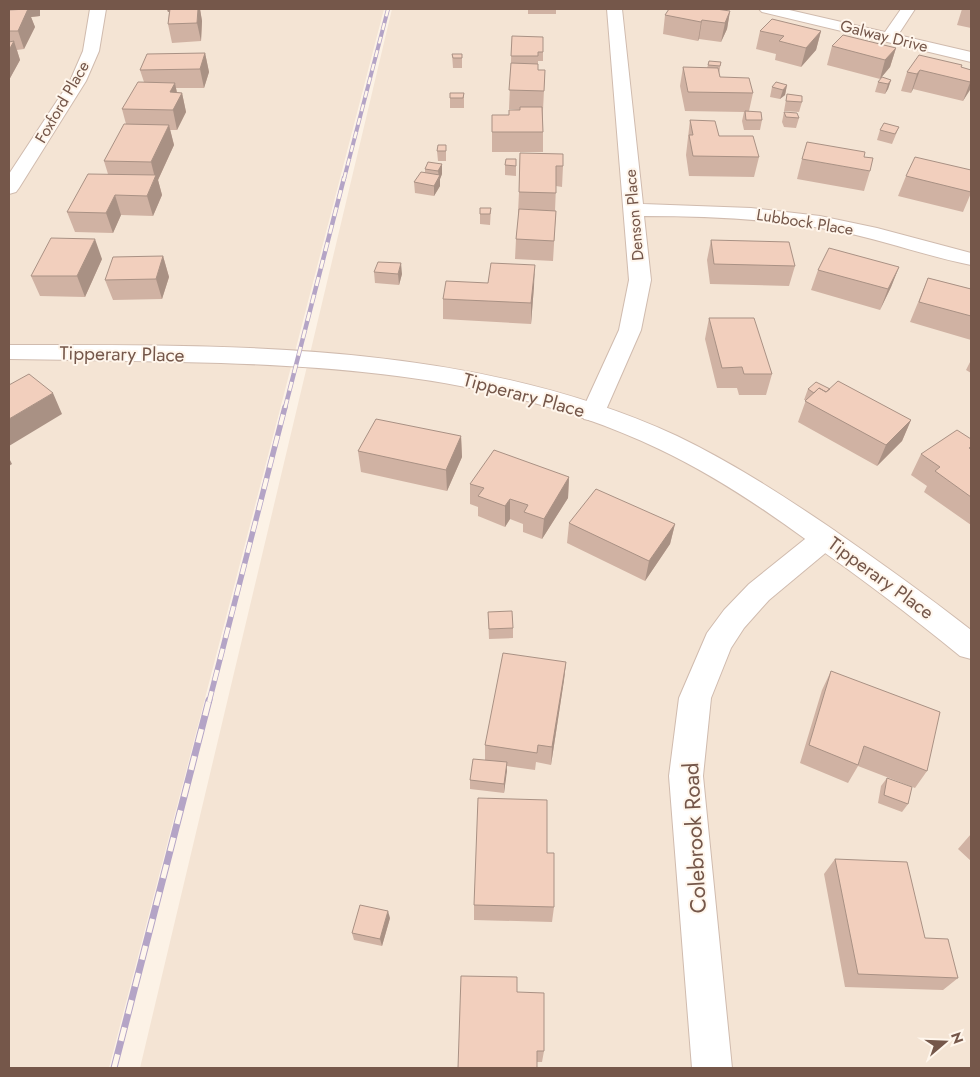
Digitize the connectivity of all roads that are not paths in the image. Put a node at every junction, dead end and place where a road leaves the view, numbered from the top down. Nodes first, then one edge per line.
1 (98, 9) edge
2 (614, 9) edge
3 (767, 9) edge
4 (908, 9) edge
5 (888, 37) junction
6 (971, 57) edge
7 (9, 188) edge
8 (634, 210) junction
9 (971, 259) edge
10 (9, 352) edge
11 (594, 413) junction
12 (825, 538) junction
13 (971, 646) edge
14 (712, 1068) edge

1 - 7 street, Foxford Place
2 - 8 street, Denson Place
3 - 5 street, Galway Drive
4 - 5 street
5 - 6 street, Galway Drive
8 - 9 street, Lubbock Place
8 - 11 street, Denson Place
10 - 11 street, Tipperary Place
11 - 12 street, Tipperary Place
12 - 13 street, Tipperary Place
12 - 14 street, Colebrook Road

